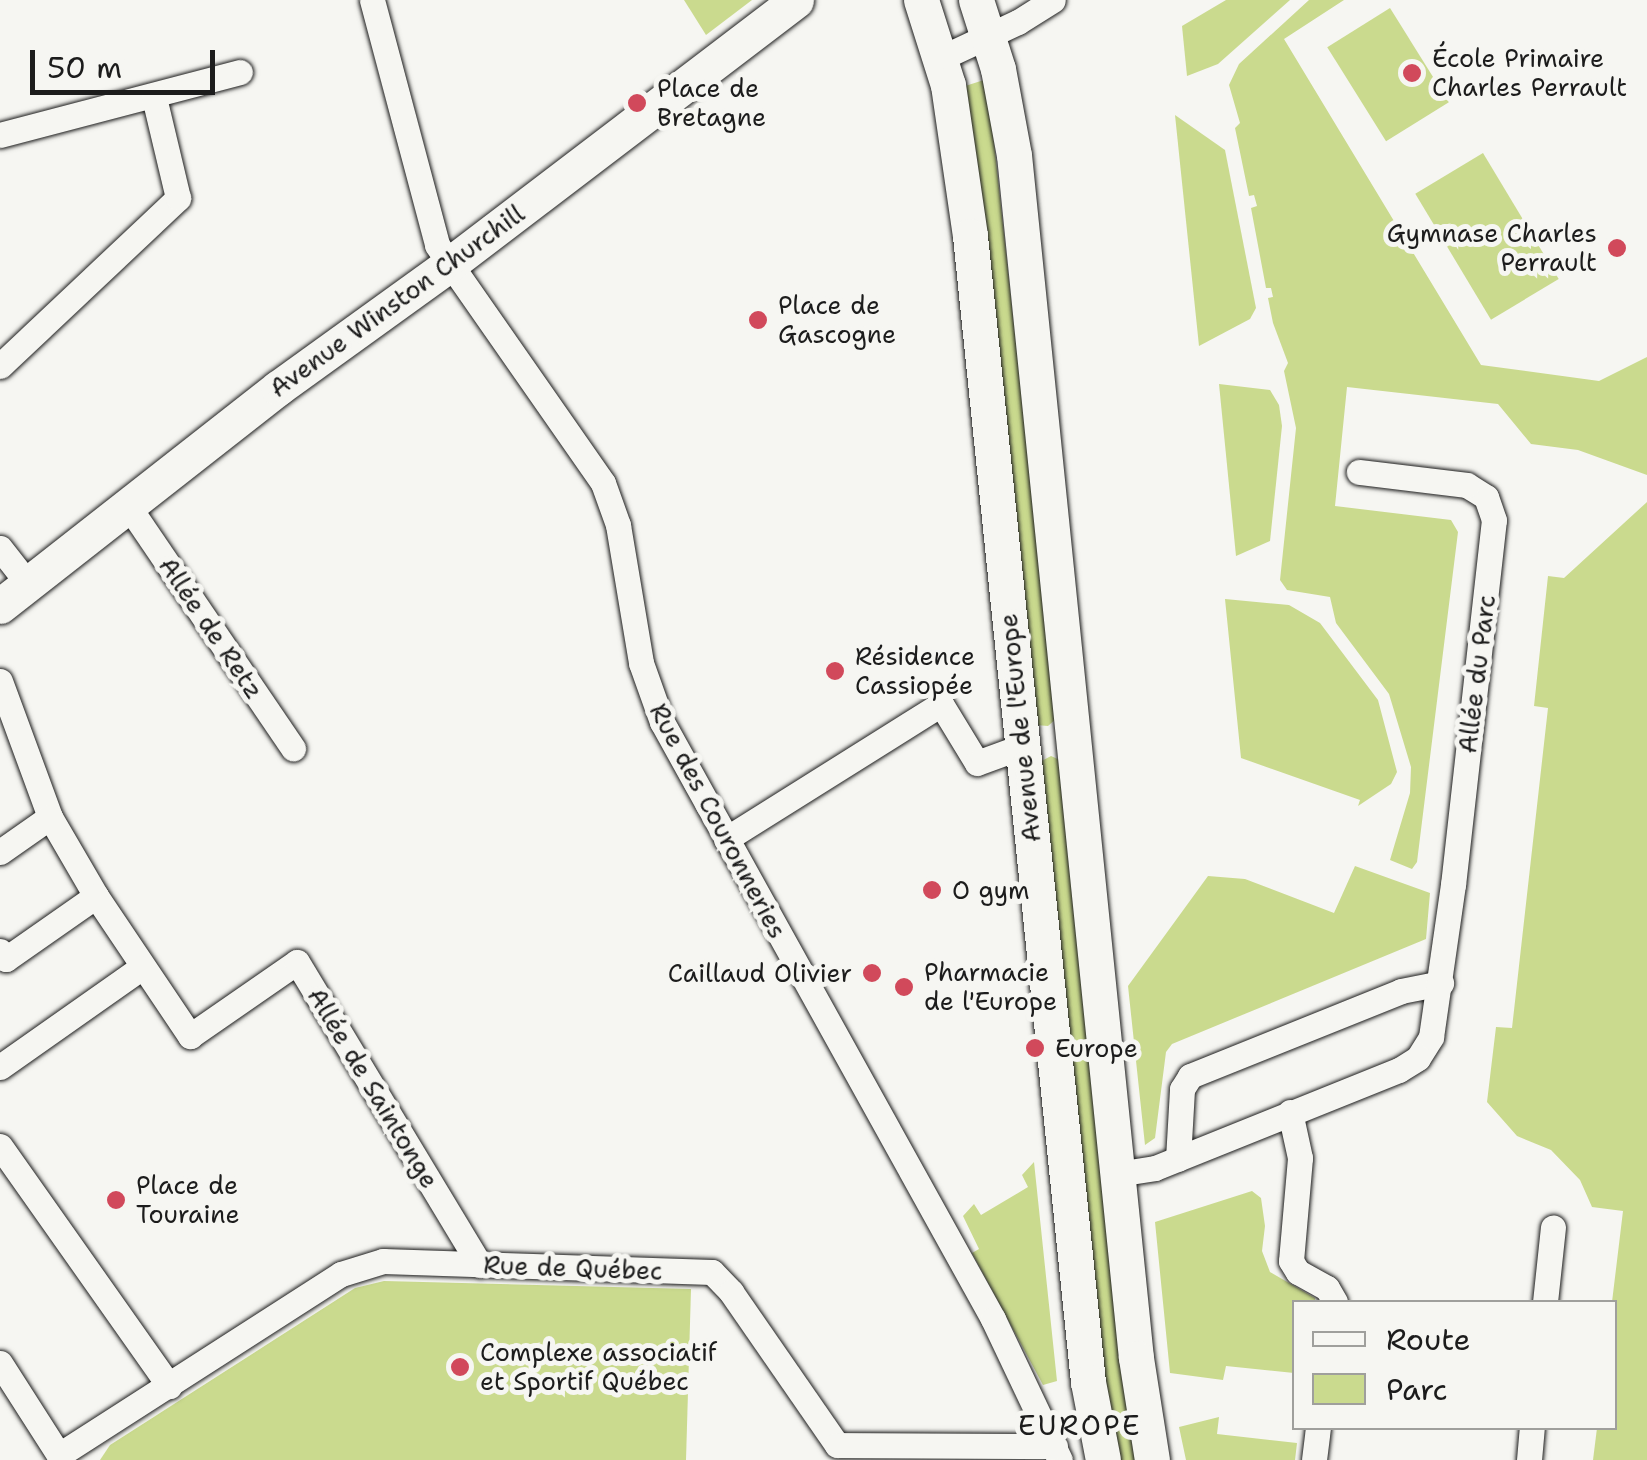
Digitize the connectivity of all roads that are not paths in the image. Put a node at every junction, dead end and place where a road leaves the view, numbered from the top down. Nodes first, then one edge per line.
1 (372, 0) edge
2 (796, 0) edge
3 (921, 0) edge
4 (939, 0) edge
5 (976, 0) edge
6 (1053, 0) edge
7 (988, 36) junction
8 (941, 58) junction
9 (240, 72) dead end
10 (154, 97) junction
11 (0, 135) edge
12 (450, 264) junction
13 (0, 366) edge
14 (1359, 472) dead end
15 (129, 507) junction
16 (0, 548) edge
17 (28, 584) junction
18 (0, 606) edge
19 (0, 681) edge
20 (1023, 746) junction
21 (293, 748) dead end
22 (50, 817) junction
23 (726, 839) junction
24 (0, 852) edge
25 (96, 896) junction
26 (0, 951) edge
27 (141, 968) junction
28 (1441, 984) junction
29 (0, 1067) edge
30 (1290, 1112) junction
31 (0, 1146) edge
32 (1178, 1159) junction
33 (1117, 1174) junction
34 (1553, 1227) dead end
35 (480, 1265) junction
36 (1334, 1300) edge
37 (1545, 1300) edge
38 (0, 1363) edge
39 (169, 1386) junction
40 (1318, 1430) edge
41 (1532, 1430) edge
42 (855, 1453) edge
43 (1057, 1453) edge
44 (61, 1458) edge
45 (1103, 1460) edge
46 (1152, 1460) edge
47 (1314, 1460) edge
48 (1528, 1460) edge

1 - 12 street, Rue des Couronneries
2 - 12 main road, Avenue Winston Churchill
3 - 8 main road, Avenue de l'Europe
4 - 7 main road
5 - 7 main road, Avenue de l'Europe
6 - 7 street
7 - 8 street
7 - 33 main road, Avenue de l'Europe
8 - 20 main road, Avenue de l'Europe
9 - 10 street
10 - 11 street
10 - 13 street
12 - 15 main road, Avenue Winston Churchill
12 - 23 street, Rue des Couronneries
14 - 28 street, Allée du Parc
15 - 17 main road, Avenue Winston Churchill
15 - 21 street, Allée de Retz
16 - 17 street
17 - 18 main road, Avenue Winston Churchill
19 - 22 street, Allée de Saintonge
20 - 23 street
20 - 45 main road, Avenue de l'Europe
22 - 24 street
22 - 25 street, Allée de Saintonge
23 - 43 street, Rue des Couronneries
25 - 26 street
25 - 27 street, Allée de Saintonge
27 - 29 street
27 - 35 street, Allée de Saintonge
28 - 30 street, Allée du Parc
28 - 32 street
30 - 32 street, Allée du Parc
30 - 36 street
31 - 39 street
32 - 33 street, Allée du Parc
33 - 46 main road, Avenue de l'Europe
34 - 37 street
35 - 39 street, Rue de Québec
35 - 42 street, Rue de Québec
38 - 44 street
39 - 44 street, Rue de Québec
40 - 47 street
41 - 48 street
42 - 43 street, Rue de Québec

